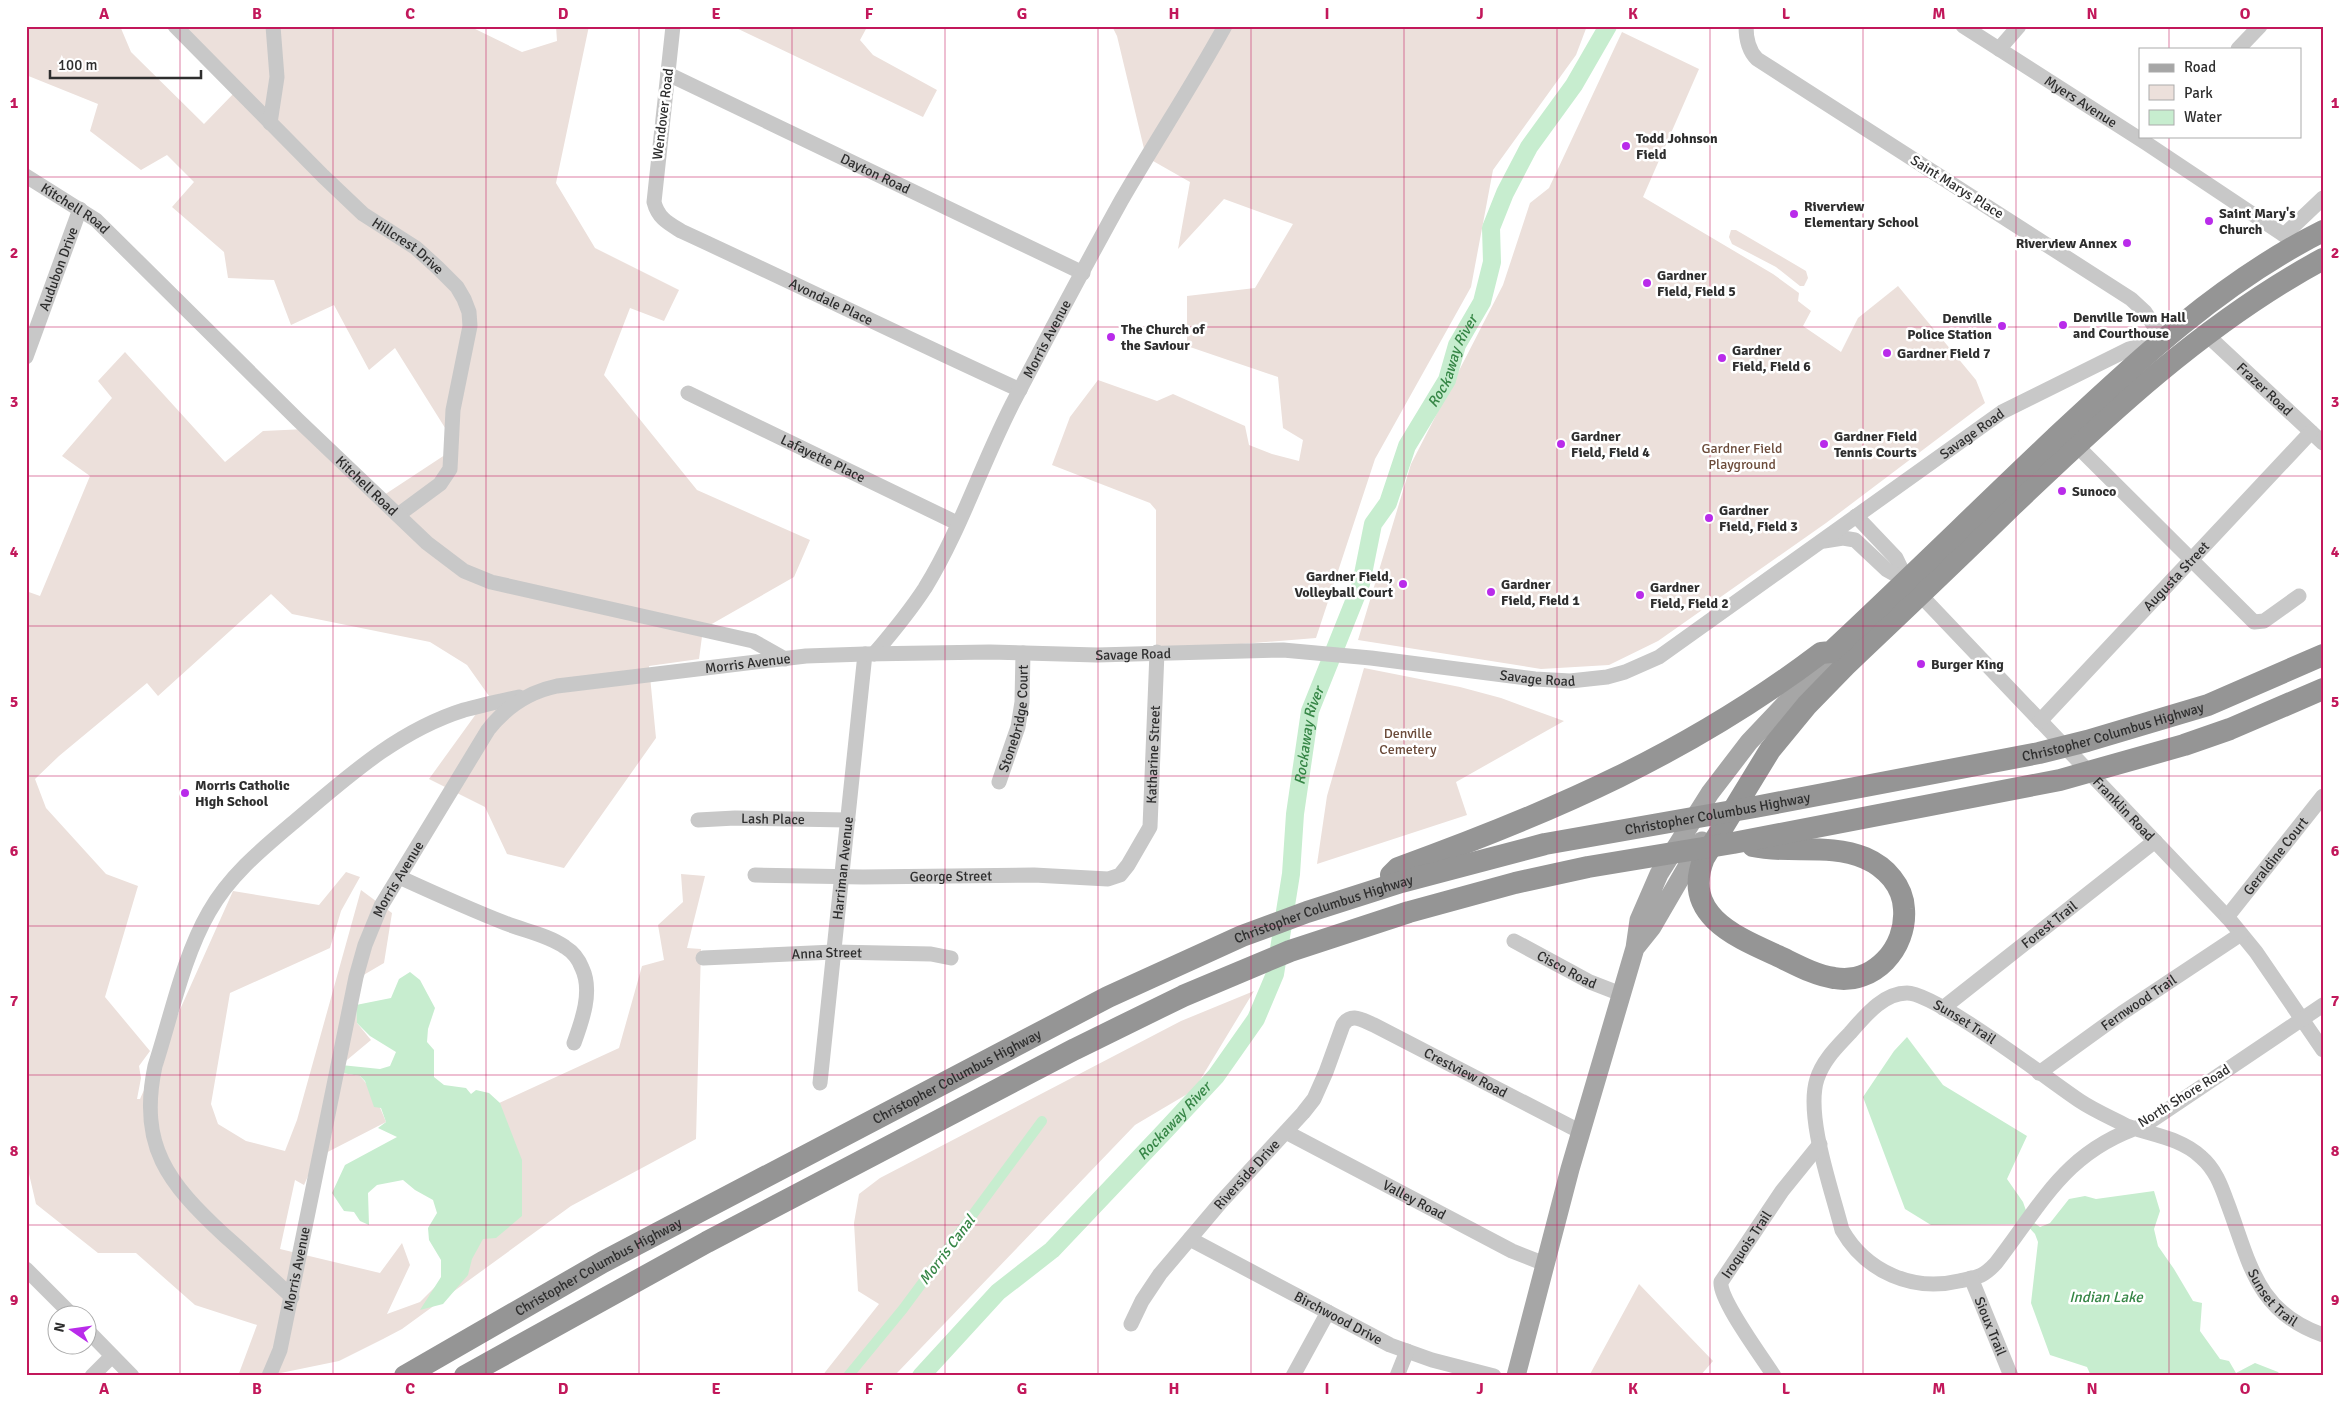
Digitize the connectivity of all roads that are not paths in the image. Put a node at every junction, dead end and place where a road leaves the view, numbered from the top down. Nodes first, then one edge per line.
1 (176, 26) edge
2 (273, 26) edge
3 (673, 26) edge
4 (1225, 26) edge
5 (1963, 26) edge
6 (2019, 26) edge
7 (2260, 26) edge
8 (1747, 34) edge
9 (1999, 48) junction
10 (2239, 48) edge
11 (668, 74) junction
12 (270, 123) junction
13 (2139, 133) edge
14 (2150, 140) edge
15 (26, 176) edge
16 (2323, 198) edge
17 (654, 202) joint
18 (80, 209) junction
19 (2318, 231) edge
20 (2282, 244) junction
21 (2323, 259) edge
22 (1083, 273) junction
23 (2207, 335) junction
24 (2163, 340) junction
25 (26, 357) edge
26 (1020, 390) junction
27 (688, 393) dead end
28 (2311, 432) junction
29 (2323, 443) edge
30 (2076, 445) junction
31 (398, 514) junction
32 (1856, 516) junction
33 (958, 523) junction
34 (1855, 540) junction
35 (1823, 541) junction
36 (2192, 560) junction
37 (1914, 588) junction
38 (2299, 596) dead end
39 (1157, 652) junction
40 (1831, 652) junction
41 (1023, 653) junction
42 (869, 654) junction
43 (2323, 655) edge
44 (814, 656) joint
45 (785, 659) junction
46 (2323, 689) edge
47 (535, 693) junction
48 (2040, 721) junction
49 (1770, 750) junction
50 (999, 782) dead end
51 (2323, 796) edge
52 (698, 820) dead end
53 (848, 820) junction
54 (2155, 842) junction
55 (1734, 843) junction
56 (1136, 853) joint
57 (755, 875) dead end
58 (842, 876) junction
59 (399, 877) junction
60 (1378, 889) junction
61 (2227, 917) junction
62 (2241, 934) junction
63 (1514, 941) dead end
64 (1635, 948) junction
65 (834, 952) junction
66 (703, 958) dead end
67 (951, 958) dead end
68 (1621, 994) junction
69 (2323, 1005) edge
70 (1943, 1008) junction
71 (1349, 1018) joint
72 (2302, 1018) junction
73 (574, 1042) dead end
74 (2323, 1050) edge
75 (2039, 1073) junction
76 (820, 1082) dead end
77 (2133, 1128) junction
78 (1286, 1132) junction
79 (1581, 1132) junction
80 (1820, 1144) junction
81 (1190, 1239) junction
82 (1545, 1264) junction
83 (26, 1269) edge
84 (1971, 1278) junction
85 (292, 1297) junction
86 (61, 1304) edge
87 (1328, 1312) junction
88 (1131, 1324) dead end
89 (2323, 1335) edge
90 (98, 1341) edge
91 (1407, 1351) junction
92 (112, 1356) junction
93 (1771, 1374) edge
94 (92, 1376) edge
95 (132, 1376) edge
96 (269, 1376) edge
97 (404, 1376) edge
98 (465, 1376) edge
99 (1293, 1376) edge
100 (1397, 1376) edge
101 (1494, 1376) edge
102 (1516, 1376) edge
103 (2011, 1376) edge

1 - 12 street, Hillcrest Drive
2 - 12 street
3 - 11 street, Wendover Road
4 - 22 street, Morris Avenue
5 - 9 street, Myers Avenue
6 - 9 street
7 - 10 street
8 - 24 street, Saint Marys Place
9 - 13 street, Myers Avenue
11 - 17 street, Wendover Road
11 - 22 street, Dayton Road
12 - 31 street, Hillcrest Drive
14 - 20 street, Myers Avenue
15 - 18 street, Kitchell Road
16 - 20 street
17 - 26 street, Avondale Place
18 - 25 street, Audubon Drive
18 - 31 street, Kitchell Road
19 - 20 highway
20 - 24 highway
21 - 23 highway
22 - 26 street, Morris Avenue
23 - 28 street, Frazer Road
23 - 30 highway
24 - 32 street, Savage Road
24 - 37 highway
26 - 33 street, Morris Avenue
27 - 33 street, Lafayette Place
28 - 29 street, Frazer Road
28 - 36 street, Augusta Street
30 - 36 street
30 - 37 highway
31 - 45 street, Kitchell Road
32 - 34 street
32 - 35 street, Savage Road
32 - 37 street, Franklin Road
33 - 42 street, Morris Avenue
34 - 35 street
34 - 37 street, Franklin Road
35 - 39 street, Savage Road
36 - 38 street
36 - 48 street, Augusta Street
37 - 40 highway
37 - 48 street, Franklin Road
37 - 49 highway
39 - 41 street, Savage Road
39 - 56 street, Katharine Street
40 - 60 highway
40 - 64 main road
41 - 42 street, Savage Road
41 - 50 street, Stonebridge Court
42 - 44 street, Savage Road
42 - 53 street, Harriman Avenue
43 - 60 highway, Christopher Columbus Highway
44 - 45 street, Morris Avenue
45 - 47 street, Morris Avenue
46 - 55 highway, Christopher Columbus Highway
47 - 59 street, Morris Avenue
47 - 85 street
48 - 54 street, Franklin Road
49 - 55 highway
49 - 64 main road
51 - 61 street, Geraldine Court
52 - 53 street, Lash Place
53 - 58 street, Harriman Avenue
54 - 61 street, Franklin Road
54 - 70 street, Forest Trail
55 - 98 highway, Christopher Columbus Highway
56 - 58 street, George Street
57 - 58 street, George Street
58 - 65 street, Harriman Avenue
59 - 73 street
59 - 85 street, Morris Avenue
60 - 97 highway, Christopher Columbus Highway
61 - 62 street, Franklin Road
62 - 72 street, Franklin Road
62 - 75 street, Fernwood Trail
63 - 68 street, Cisco Road
64 - 68 main road
65 - 66 street, Anna Street
65 - 67 street, Anna Street
65 - 76 street, Harriman Avenue
68 - 79 main road
69 - 72 street, North Shore Road
70 - 75 street, Sunset Trail
70 - 80 street, Sunset Trail
71 - 78 street, Riverside Drive
71 - 79 street, Crestview Road
72 - 74 street, Franklin Road
72 - 77 street, North Shore Road
75 - 77 street, Sunset Trail
77 - 84 street, North Shore Road
77 - 89 street, Sunset Trail
78 - 81 street, Riverside Drive
78 - 82 street, Valley Road
79 - 82 main road
80 - 84 street, Sunset Trail
80 - 93 street, Iroquois Trail
81 - 87 street, Birchwood Drive
81 - 88 street, Riverside Drive
82 - 102 main road
83 - 86 street
84 - 103 street, Sioux Trail
85 - 96 street, Morris Avenue
87 - 91 street, Birchwood Drive
87 - 99 street
90 - 92 street
91 - 100 street
91 - 101 street, Birchwood Drive
92 - 94 street
92 - 95 street

